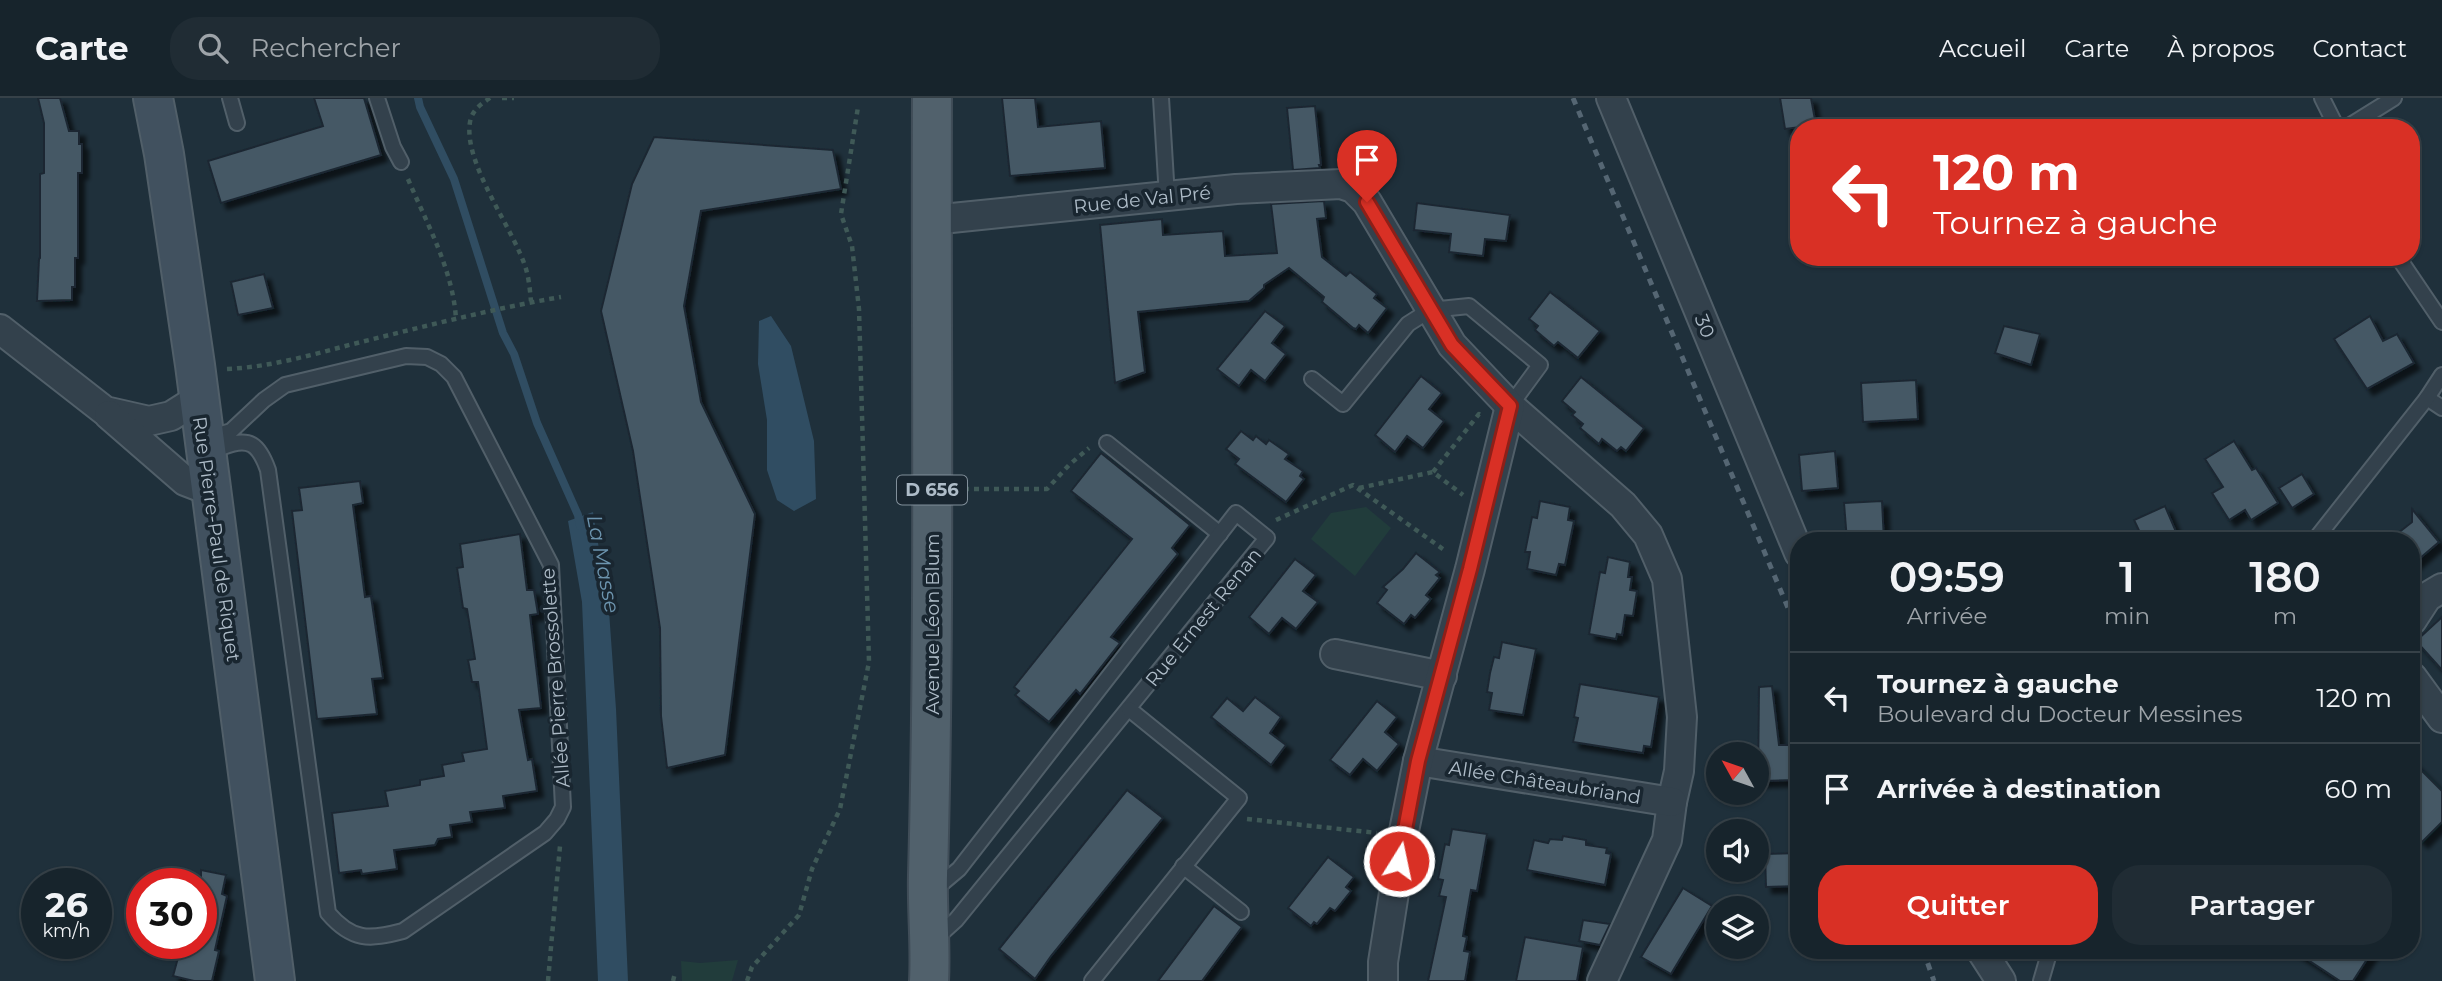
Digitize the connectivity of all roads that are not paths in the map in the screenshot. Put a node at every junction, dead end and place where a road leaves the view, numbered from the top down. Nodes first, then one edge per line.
1 (153, 98) edge
2 (230, 98) edge
3 (377, 98) edge
4 (932, 98) edge
5 (1161, 98) edge
6 (1611, 98) edge
7 (2322, 98) edge
8 (2394, 98) edge
9 (2332, 119) edge
10 (2360, 119) edge
11 (237, 122) dead end
12 (401, 162) road end
13 (1167, 197) junction
14 (932, 220) junction
15 (2404, 266) edge
16 (1430, 310) junction
17 (2442, 322) edge
18 (0, 329) edge
19 (2442, 375) edge
20 (1312, 379) dead end
21 (2427, 398) junction
22 (198, 399) junction
23 (2442, 408) edge
24 (105, 411) junction
25 (1506, 417) junction
26 (1107, 443) road end
27 (211, 491) junction
28 (1790, 532) edge
29 (2321, 532) edge
30 (1220, 534) junction
31 (2442, 588) edge
32 (2420, 608) edge
33 (1335, 654) dead end
34 (1442, 677) junction
35 (2420, 688) edge
36 (1129, 709) junction
37 (2442, 718) edge
38 (1418, 761) junction
39 (1672, 802) junction
40 (558, 819) joint
41 (1183, 866) junction
42 (927, 896) junction
43 (1241, 912) dead end
44 (931, 942) junction
45 (1987, 959) edge
46 (2047, 959) edge
47 (1378, 975) edge
48 (275, 981) edge
49 (929, 981) edge
50 (1092, 981) edge
51 (1602, 981) edge
52 (2001, 981) edge
53 (2041, 981) edge

1 - 22 street, Rue Pierre-Paul de Riquet
2 - 11 lane
3 - 12 lane
4 - 14 main road, Avenue Léon Blum / D 656
5 - 13 lane
6 - 28 street, 30
7 - 9 lane
8 - 10 lane
13 - 14 street, Rue de Val Pré
13 - 16 street, Rue de Val Pré
14 - 42 main road, Avenue Léon Blum / D 656
15 - 17 lane
16 - 20 lane
16 - 25 street
16 - 25 lane
18 - 24 street
19 - 21 lane
21 - 23 lane
21 - 29 lane
22 - 24 street
22 - 27 street, Rue Pierre-Paul de Riquet
24 - 27 street
25 - 34 street
25 - 39 street
26 - 30 lane
27 - 48 street, Rue Pierre-Paul de Riquet
30 - 36 lane, Rue Ernest Renan
30 - 42 lane, Rue Ernest Renan
31 - 32 street
33 - 34 street
34 - 38 street
35 - 37 street
36 - 41 lane
36 - 44 lane, Rue Ernest Renan
38 - 39 street, Allée Châteaubriand
38 - 47 street
39 - 51 street
40 - 40 lane, Allée Pierre Brossolette
41 - 43 lane
41 - 50 lane
42 - 44 main road, Avenue Léon Blum / D 656
44 - 49 main road, Avenue Léon Blum / D 656
45 - 52 street
46 - 53 lane

